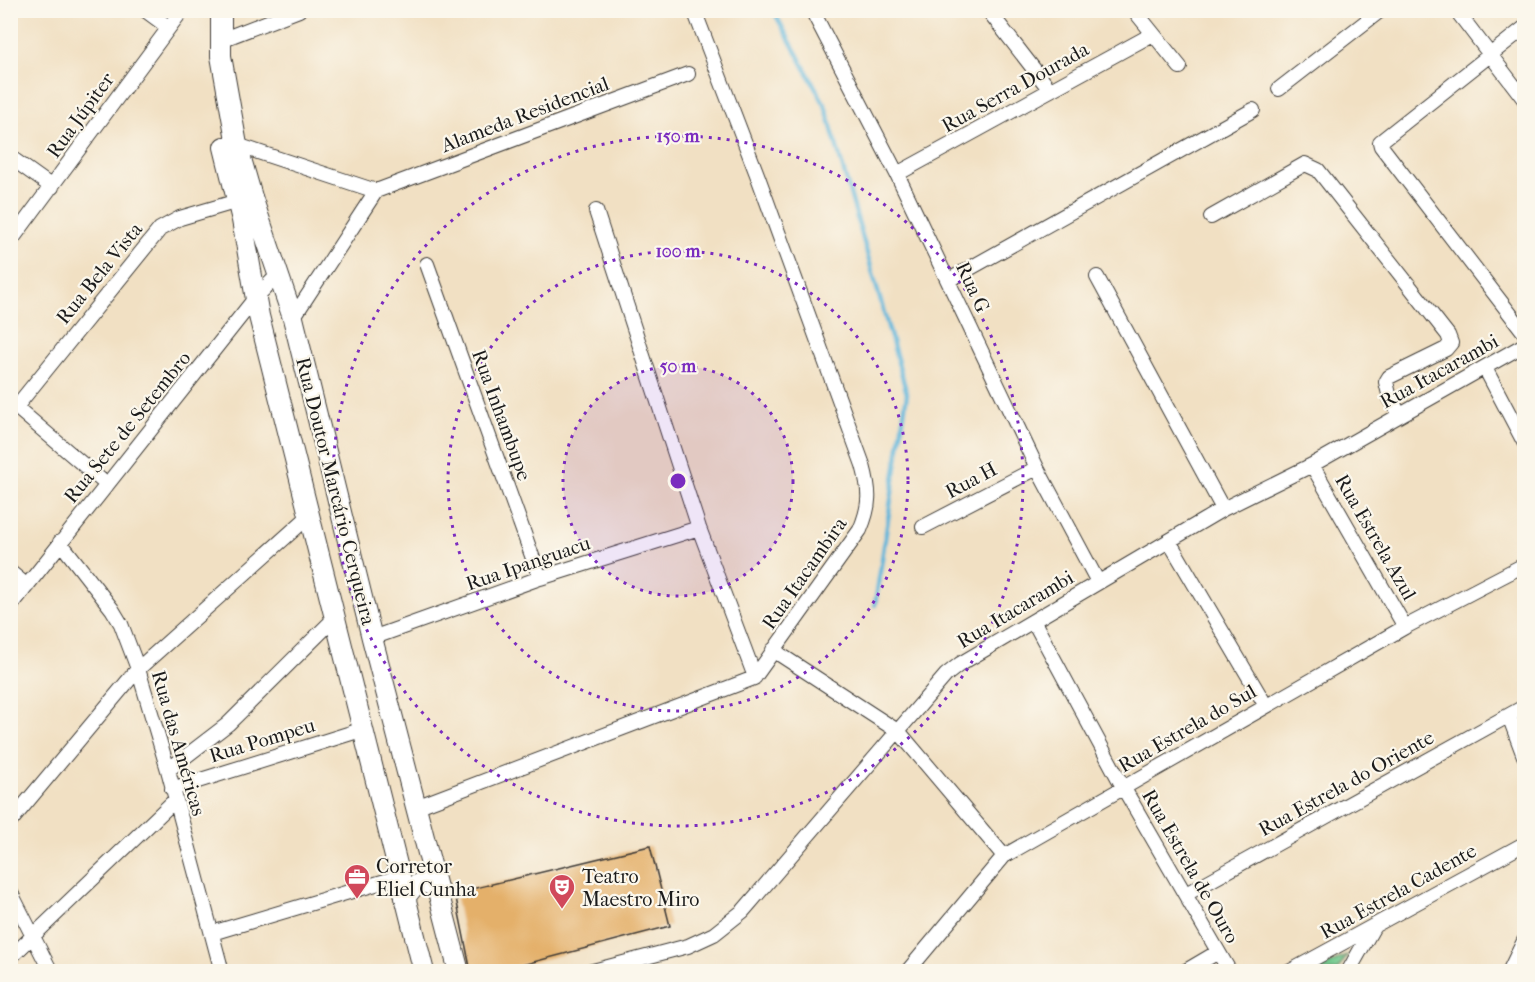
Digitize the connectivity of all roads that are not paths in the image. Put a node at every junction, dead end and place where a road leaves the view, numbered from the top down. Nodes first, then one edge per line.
1 (145, 10) edge
2 (182, 10) edge
3 (209, 10) edge
4 (221, 10) edge
5 (299, 10) edge
6 (694, 10) edge
7 (812, 10) edge
8 (988, 10) edge
9 (1134, 10) edge
10 (1381, 10) edge
11 (1455, 10) edge
12 (271, 16) edge
13 (168, 27) junction
14 (1524, 28) edge
15 (1152, 34) junction
16 (221, 40) junction
17 (1491, 54) junction
18 (1180, 67) dead end
19 (688, 74) dead end
20 (1279, 88) dead end
21 (1050, 90) junction
22 (1524, 99) edge
23 (1252, 110) dead end
24 (237, 145) junction
25 (10, 157) edge
26 (897, 174) junction
27 (52, 187) junction
28 (376, 191) junction
29 (238, 201) junction
30 (596, 211) dead end
31 (1210, 217) dead end
32 (10, 242) edge
33 (427, 264) dead end
34 (278, 275) junction
35 (1097, 277) dead end
36 (949, 280) junction
37 (256, 297) junction
38 (293, 318) junction
39 (1524, 332) edge
40 (1524, 345) edge
41 (1485, 368) junction
42 (13, 405) edge
43 (1400, 415) junction
44 (1524, 442) edge
45 (1312, 465) junction
46 (1037, 468) junction
47 (107, 485) junction
48 (1223, 509) junction
49 (308, 517) junction
50 (923, 527) dead end
51 (699, 528) junction
52 (1169, 541) junction
53 (60, 542) junction
54 (1524, 565) edge
55 (10, 572) edge
56 (540, 578) junction
57 (1098, 582) junction
58 (27, 586) junction
59 (10, 607) edge
60 (335, 618) junction
61 (1034, 622) junction
62 (1405, 627) junction
63 (372, 638) junction
64 (774, 650) junction
65 (138, 669) junction
66 (755, 677) junction
67 (1266, 706) junction
68 (1524, 707) edge
69 (1509, 716) junction
70 (364, 729) junction
71 (899, 732) junction
72 (1524, 756) edge
73 (168, 770) junction
74 (1123, 787) junction
75 (173, 794) junction
76 (416, 807) junction
77 (10, 822) edge
78 (1524, 844) edge
79 (426, 846) junction
80 (393, 850) junction
81 (1004, 856) junction
82 (399, 877) junction
83 (438, 889) junction
84 (10, 891) edge
85 (1186, 894) junction
86 (405, 898) junction
87 (1374, 926) junction
88 (212, 933) junction
89 (34, 934) junction
90 (1524, 941) edge
91 (1218, 952) junction
92 (10, 958) edge
93 (51, 972) edge
94 (222, 972) edge
95 (424, 972) edge
96 (459, 972) edge
97 (589, 972) edge
98 (907, 972) edge
99 (1184, 972) edge
100 (1230, 972) edge
101 (1289, 972) edge
102 (1348, 972) edge
103 (1509, 972) edge

1 - 13 street
2 - 13 street, Rua Júpiter
3 - 29 street, Rua Doutor Marcário Cerqueira
4 - 16 street, Rua Doutor Marcário Cerqueira
5 - 12 street
6 - 64 street, Rua Itacambira
7 - 26 street, Rua G
8 - 21 street
9 - 15 street
10 - 20 street
11 - 17 street
12 - 16 street
13 - 27 street, Rua Júpiter
14 - 17 street
15 - 18 street
15 - 21 street, Rua Serra Dourada
16 - 24 street, Rua Doutor Marcário Cerqueira
17 - 22 street
17 - 39 street
19 - 28 street, Alameda Residencial
21 - 26 street, Rua Serra Dourada
23 - 36 street
24 - 28 street
24 - 34 street, Rua Doutor Marcário Cerqueira
25 - 27 street
26 - 36 street, Rua G
27 - 32 street, Rua Júpiter
28 - 38 street
29 - 37 street, Rua Doutor Marcário Cerqueira
29 - 42 street, Rua Bela Vista
30 - 51 street
31 - 43 street
33 - 56 street, Rua Inhambupe
34 - 37 street, Rua Sete de Setembro
34 - 38 street, Rua Doutor Marcário Cerqueira
35 - 48 street
36 - 46 street, Rua G
37 - 47 street, Rua Sete de Setembro
37 - 49 street, Rua Doutor Marcário Cerqueira
38 - 63 street, Rua Doutor Marcário Cerqueira
40 - 41 street, Rua Itacarambi
41 - 43 street, Rua Itacarambi
41 - 44 street
42 - 47 street
43 - 45 street, Rua Itacarambi
45 - 48 street, Rua Itacarambi
45 - 62 street, Rua Estrela Azul
46 - 50 street, Rua H
46 - 57 street, Rua G
47 - 53 street, Rua Sete de Setembro
48 - 52 street, Rua Itacarambi
49 - 60 street, Rua Doutor Marcário Cerqueira
49 - 65 street
51 - 56 street, Rua Ipanguacu
51 - 66 street
52 - 57 street, Rua Itacarambi
52 - 67 street
53 - 58 street, Rua Sete de Setembro
53 - 65 street, Rua das Américas
54 - 62 street, Rua Estrela do Sul
55 - 58 street
56 - 63 street, Rua Ipanguacu
57 - 61 street, Rua Itacarambi
58 - 59 street, Rua Sete de Setembro
60 - 70 street, Rua Doutor Marcário Cerqueira
60 - 73 street
61 - 71 street, Rua Itacarambi
61 - 74 street, Rua Estrela de Ouro
62 - 67 street, Rua Estrela do Sul
63 - 76 street, Rua Doutor Marcário Cerqueira
64 - 66 street, Rua Itacambira
64 - 71 street
65 - 73 street, Rua das Américas
65 - 77 street
66 - 76 street
67 - 74 street, Rua Estrela do Sul
68 - 69 street, Rua Estrela do Oriente
69 - 72 street
69 - 85 street, Rua Estrela do Oriente
70 - 75 street, Rua Pompeu
70 - 80 street, Rua Doutor Marcário Cerqueira
71 - 81 street
71 - 97 street, Rua Itacarambi
73 - 75 street, Rua das Américas
74 - 81 street, Rua Estrela do Sul
74 - 85 street, Rua Estrela de Ouro
75 - 88 street, Rua das Américas
75 - 89 street
76 - 79 street, Rua Doutor Marcário Cerqueira
78 - 87 street, Rua Estrela Cadente
79 - 80 street
79 - 83 street, Rua Doutor Marcário Cerqueira
80 - 82 street, Rua Doutor Marcário Cerqueira
81 - 98 street, Rua Estrela do Sul
82 - 86 street, Rua Doutor Marcário Cerqueira
82 - 88 street
83 - 86 street
83 - 96 street, Rua Doutor Marcário Cerqueira
84 - 89 street
85 - 91 street, Rua Estrela de Ouro
86 - 95 street, Rua Doutor Marcário Cerqueira
87 - 101 street, Rua Estrela Cadente
87 - 102 street
88 - 94 street, Rua das Américas
89 - 92 street
89 - 93 street
90 - 103 street
91 - 99 street
91 - 100 street, Rua Estrela de Ouro

